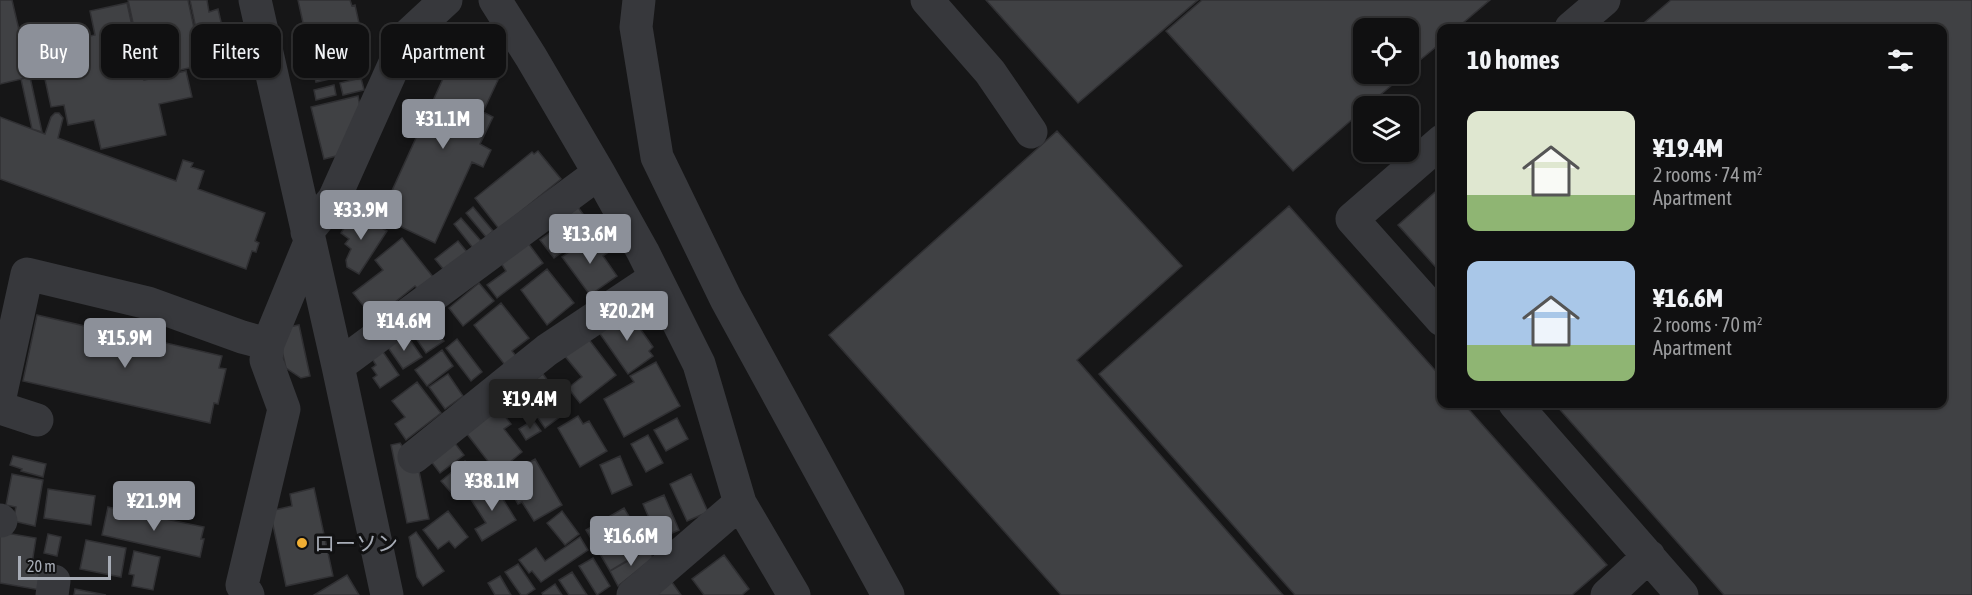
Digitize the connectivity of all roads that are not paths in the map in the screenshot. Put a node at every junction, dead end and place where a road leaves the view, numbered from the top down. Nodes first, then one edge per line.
1 (255, 0) edge
2 (446, 0) edge
3 (495, 0) edge
4 (639, 0) edge
5 (927, 0) edge
6 (1604, 0) edge
7 (1576, 24) edge
8 (1031, 132) dead end
9 (1437, 145) edge
10 (599, 173) junction
11 (309, 237) junction
12 (656, 278) junction
13 (1437, 314) edge
14 (268, 344) junction
15 (338, 366) junction
16 (0, 397) edge
17 (0, 408) edge
18 (1519, 408) edge
19 (37, 420) dead end
20 (414, 457) dead end
21 (740, 503) junction
22 (1649, 556) junction
23 (248, 595) edge
24 (387, 595) edge
25 (633, 595) edge
26 (794, 595) edge
27 (888, 595) edge
28 (1607, 595) edge
29 (1682, 595) edge

1 - 11 street
2 - 11 street
3 - 10 street
4 - 27 street
5 - 8 street
6 - 7 street
9 - 13 street
10 - 12 street
10 - 15 street
11 - 14 street
11 - 15 street
12 - 20 street
12 - 21 street
14 - 16 street
14 - 23 street
15 - 24 street
17 - 19 street
18 - 22 street
21 - 25 street
21 - 26 street
22 - 28 street
22 - 29 street

